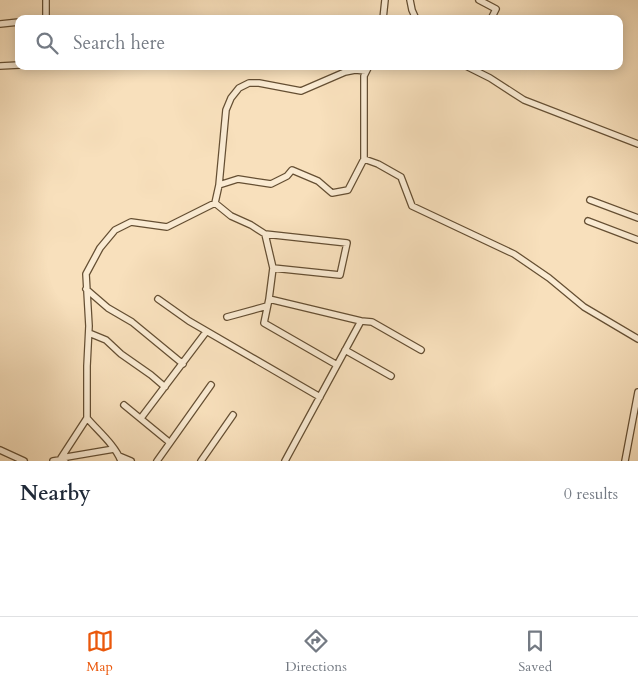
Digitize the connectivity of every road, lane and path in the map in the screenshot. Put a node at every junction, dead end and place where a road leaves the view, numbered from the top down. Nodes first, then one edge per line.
1 (46, 0) edge
2 (385, 0) edge
3 (410, 0) edge
4 (479, 0) edge
5 (45, 15) edge
6 (383, 15) edge
7 (414, 15) edge
8 (494, 15) edge
9 (15, 22) edge
10 (0, 24) edge
11 (15, 65) edge
12 (0, 66) edge
13 (360, 70) edge
14 (367, 70) edge
15 (474, 70) edge
16 (638, 144) edge
17 (364, 158) junction
18 (218, 185) junction
19 (590, 200) dead end
20 (215, 203) junction
21 (638, 218) edge
22 (588, 221) dead end
23 (265, 234) junction
24 (638, 240) edge
25 (273, 268) junction
26 (86, 289) junction
27 (158, 299) dead end
28 (269, 299) junction
29 (268, 306) junction
30 (226, 317) dead end
31 (361, 320) junction
32 (206, 332) junction
33 (89, 333) junction
34 (638, 339) edge
35 (345, 350) junction
36 (421, 350) dead end
37 (182, 364) junction
38 (337, 365) junction
39 (391, 376) dead end
40 (211, 385) dead end
41 (165, 387) junction
42 (638, 392) edge
43 (320, 397) junction
44 (124, 405) dead end
45 (233, 416) dead end
46 (87, 418) junction
47 (141, 418) junction
48 (169, 442) junction
49 (114, 449) junction
50 (0, 450) edge
51 (120, 458) edge
52 (24, 461) edge
53 (53, 461) edge
54 (131, 461) edge
55 (157, 461) edge
56 (202, 461) edge
57 (285, 461) edge
58 (625, 461) edge

1 - 5 street
2 - 6 street
3 - 7 street
4 - 8 street
9 - 10 street
11 - 12 street
13 - 18 street
14 - 17 street
15 - 16 street
17 - 18 street
17 - 34 street
18 - 20 street
19 - 21 street
20 - 23 street
20 - 26 street
22 - 24 street
23 - 25 street
23 - 25 street
25 - 28 street
26 - 33 street
26 - 37 street
27 - 32 street
28 - 29 street
28 - 31 street
29 - 30 street
29 - 38 street
31 - 35 street
31 - 36 street
32 - 37 street
32 - 43 street
33 - 41 street
33 - 46 street
35 - 38 street
35 - 39 street
37 - 41 street
38 - 43 street
40 - 48 street
41 - 47 street
42 - 58 street
43 - 57 street
44 - 47 street
45 - 56 street
46 - 49 street
46 - 49 street
47 - 48 street
48 - 55 street
49 - 51 street
49 - 53 street
50 - 52 street
51 - 54 street

